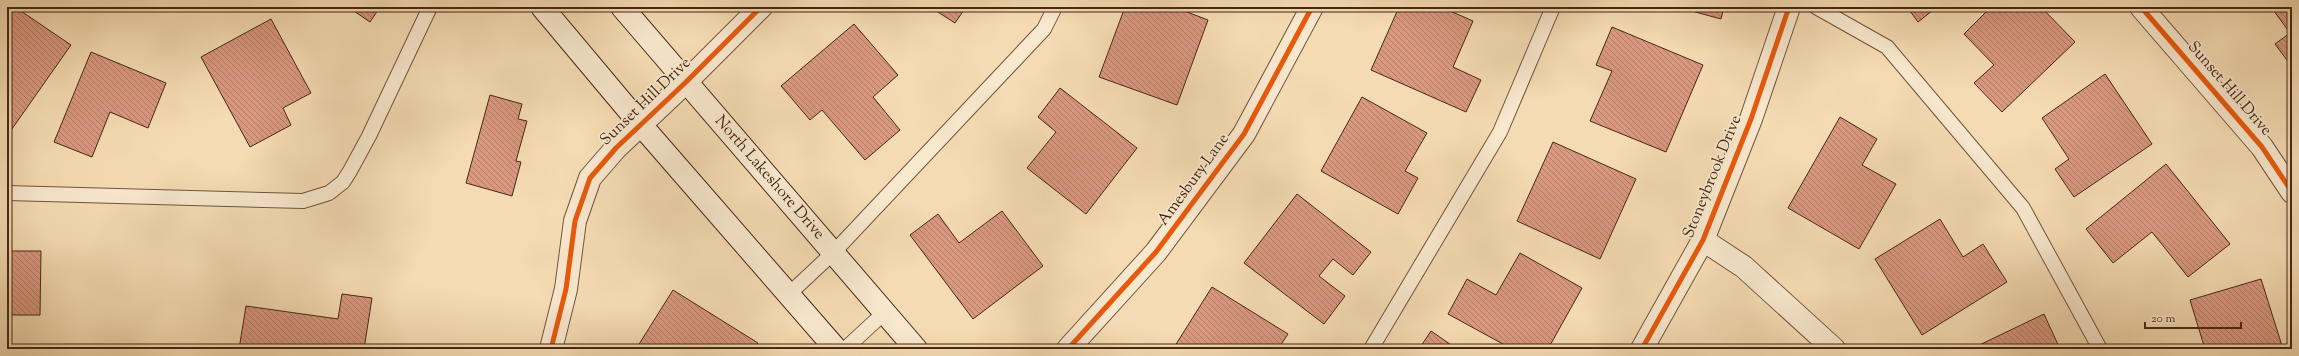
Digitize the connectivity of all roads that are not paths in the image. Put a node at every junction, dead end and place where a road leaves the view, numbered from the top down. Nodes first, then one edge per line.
1 (430, 7) edge
2 (542, 7) edge
3 (622, 7) edge
4 (761, 7) edge
5 (1055, 7) edge
6 (1312, 7) edge
7 (1553, 7) edge
8 (1789, 7) edge
9 (1816, 7) edge
10 (2141, 7) edge
11 (686, 82) junction
12 (641, 125) junction
13 (2292, 192) edge
14 (7, 193) edge
15 (1703, 240) junction
16 (833, 253) junction
17 (788, 295) junction
18 (885, 312) junction
19 (551, 349) edge
20 (836, 349) edge
21 (845, 349) edge
22 (916, 349) edge
23 (1068, 349) edge
24 (1371, 349) edge
25 (1642, 349) edge
26 (1834, 349) edge
27 (2100, 349) edge

1 - 14 lane
2 - 12 street
3 - 11 street, North Lakeshore Drive
4 - 11 street, Sunset Hill Drive
5 - 16 lane
6 - 23 street, Amesbury Lane
7 - 24 lane
8 - 15 street, Stoneybrook Drive
9 - 27 lane
10 - 13 street, Sunset Hill Drive
11 - 12 street, Sunset Hill Drive
11 - 16 street, North Lakeshore Drive
12 - 17 street
12 - 19 street, Sunset Hill Drive
15 - 25 street, Stoneybrook Drive
15 - 26 street
16 - 17 lane
16 - 18 street, North Lakeshore Drive
17 - 20 street
18 - 21 lane
18 - 22 street, North Lakeshore Drive

